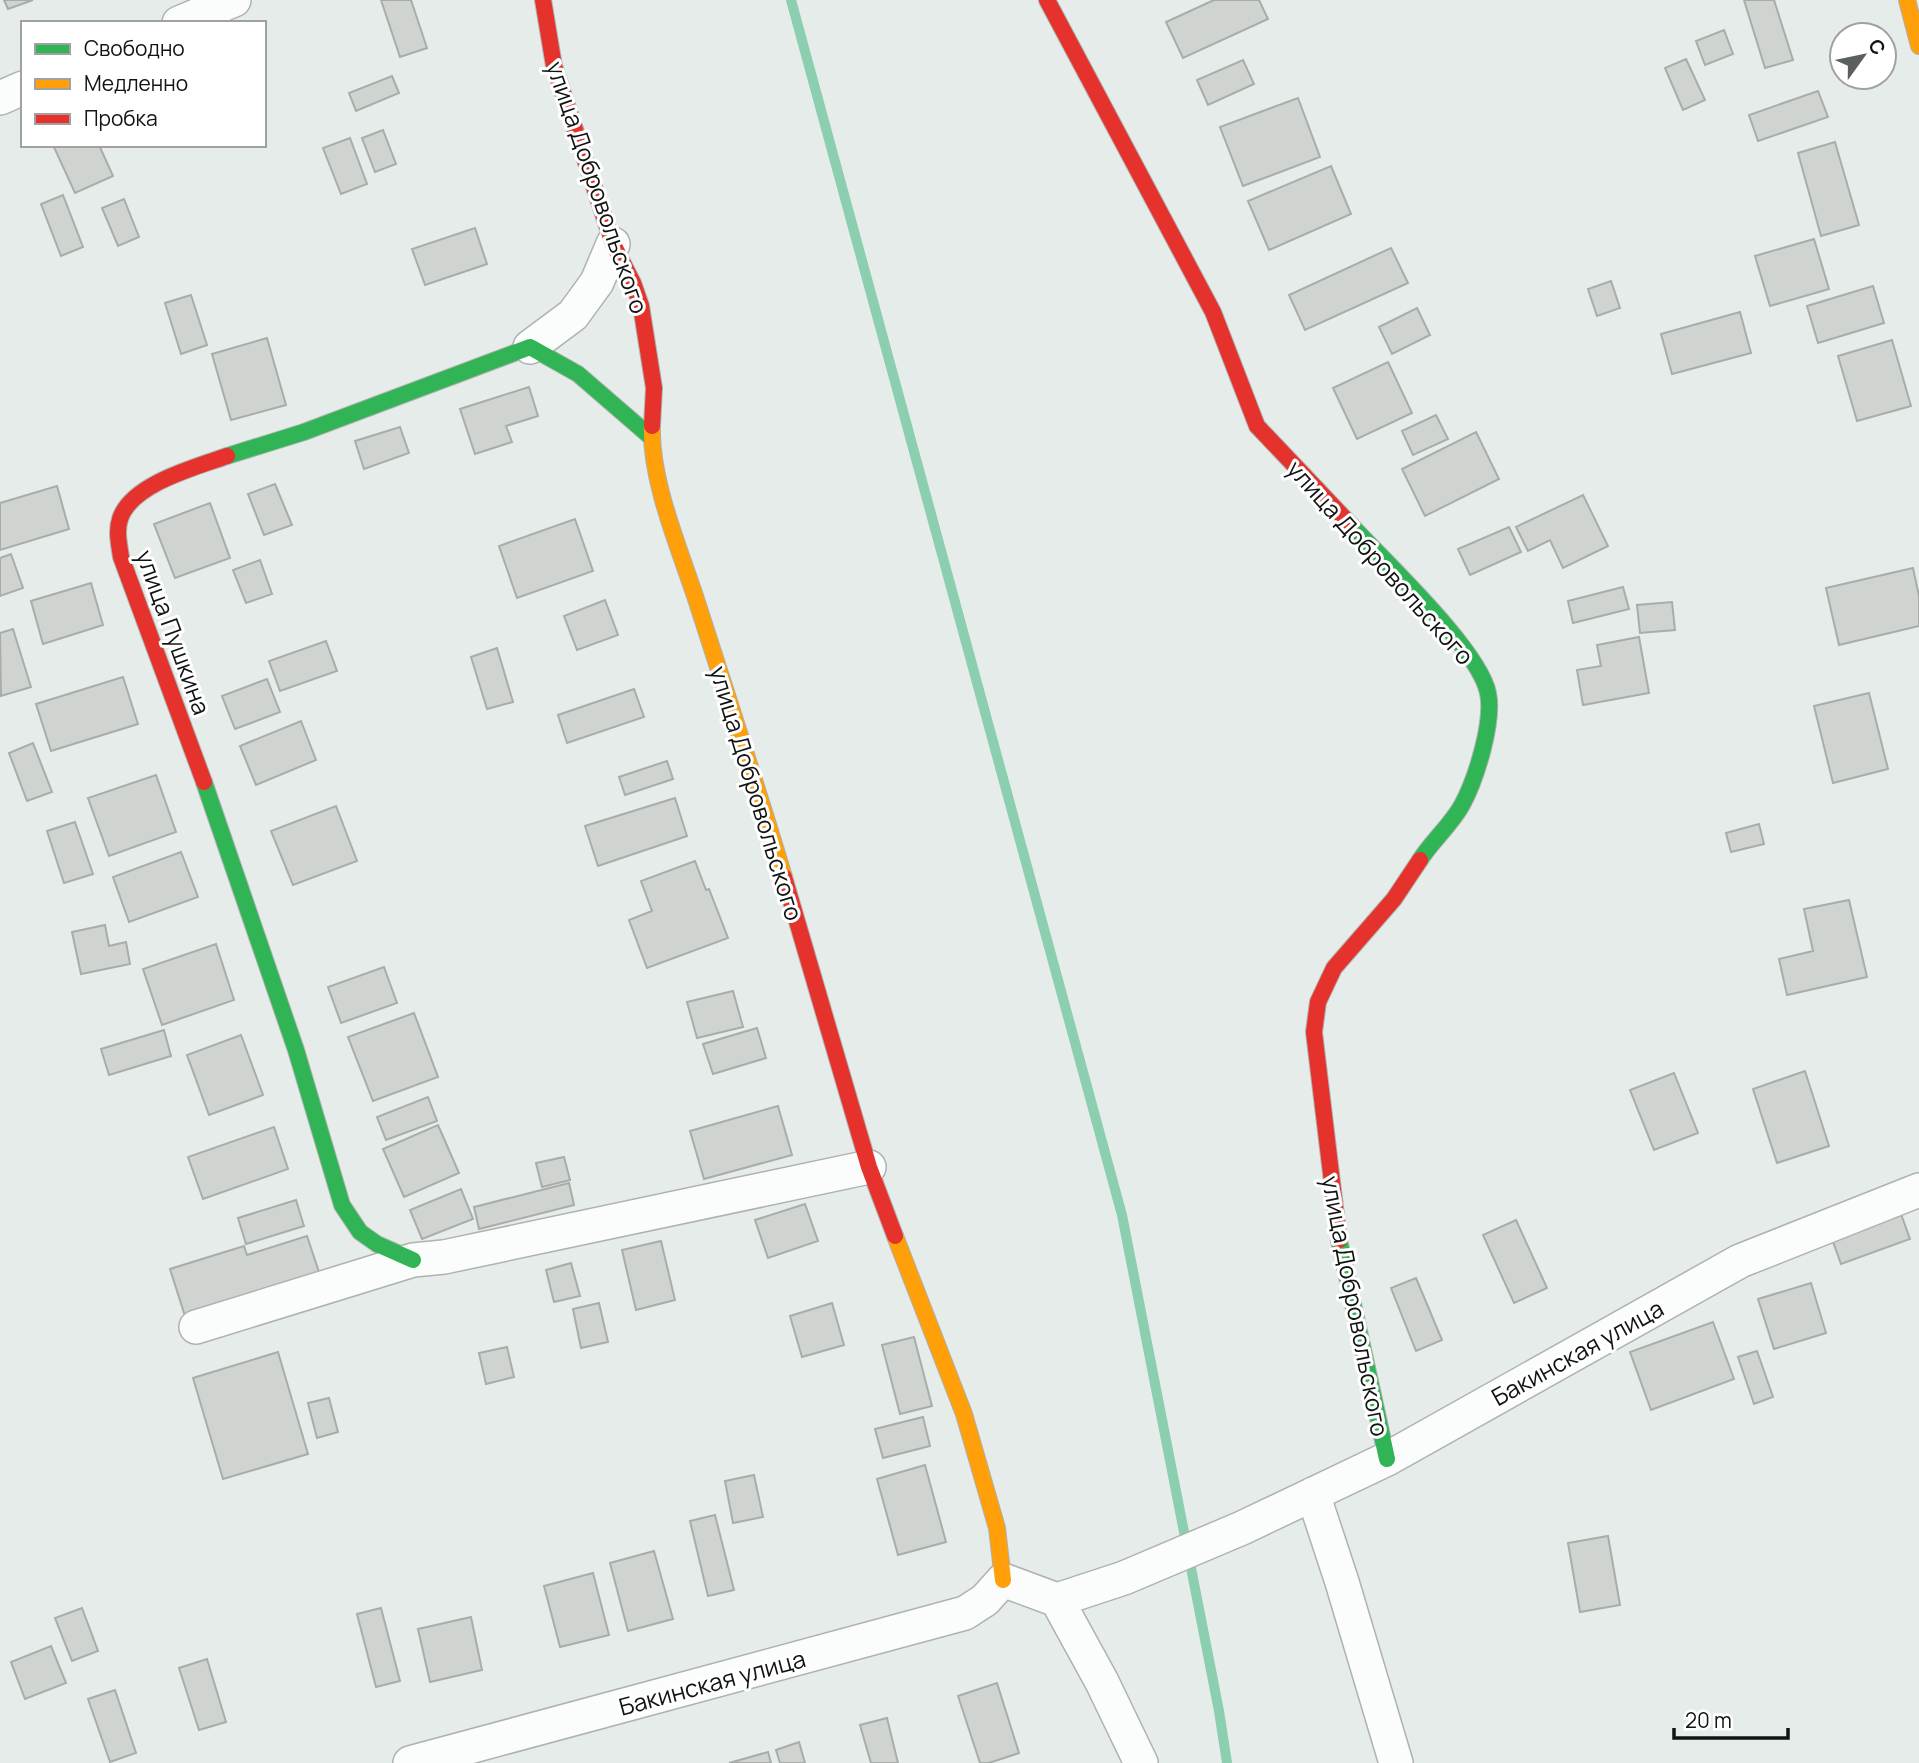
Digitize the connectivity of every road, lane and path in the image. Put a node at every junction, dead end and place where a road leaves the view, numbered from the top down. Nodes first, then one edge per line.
1 (234, 0) edge
2 (543, 0) edge
3 (1047, 0) edge
4 (1907, 0) edge
5 (184, 21) edge
6 (1919, 46) edge
7 (21, 89) edge
8 (0, 98) edge
9 (612, 244) junction
10 (530, 347) junction
11 (652, 438) junction
12 (869, 1167) junction
13 (1919, 1189) edge
14 (413, 1260) junction
15 (196, 1327) dead end
16 (1387, 1459) junction
17 (1313, 1494) junction
18 (1003, 1580) junction
19 (1057, 1600) junction
20 (410, 1763) edge
21 (1141, 1763) edge
22 (1396, 1763) edge

1 - 5 street
2 - 9 street, улица Добровольского
3 - 16 street, улица Добровольского
4 - 6 street
7 - 8 street
9 - 10 street
9 - 11 street, улица Добровольского
10 - 11 street
10 - 14 street, улица Пушкина
11 - 12 street, улица Добровольского
12 - 14 street
12 - 18 street, улица Добровольского
13 - 16 street, Бакинская улица
14 - 15 street
16 - 17 street, Бакинская улица
17 - 19 street, Бакинская улица
17 - 22 street
18 - 19 street
18 - 20 street, Бакинская улица
19 - 21 street

